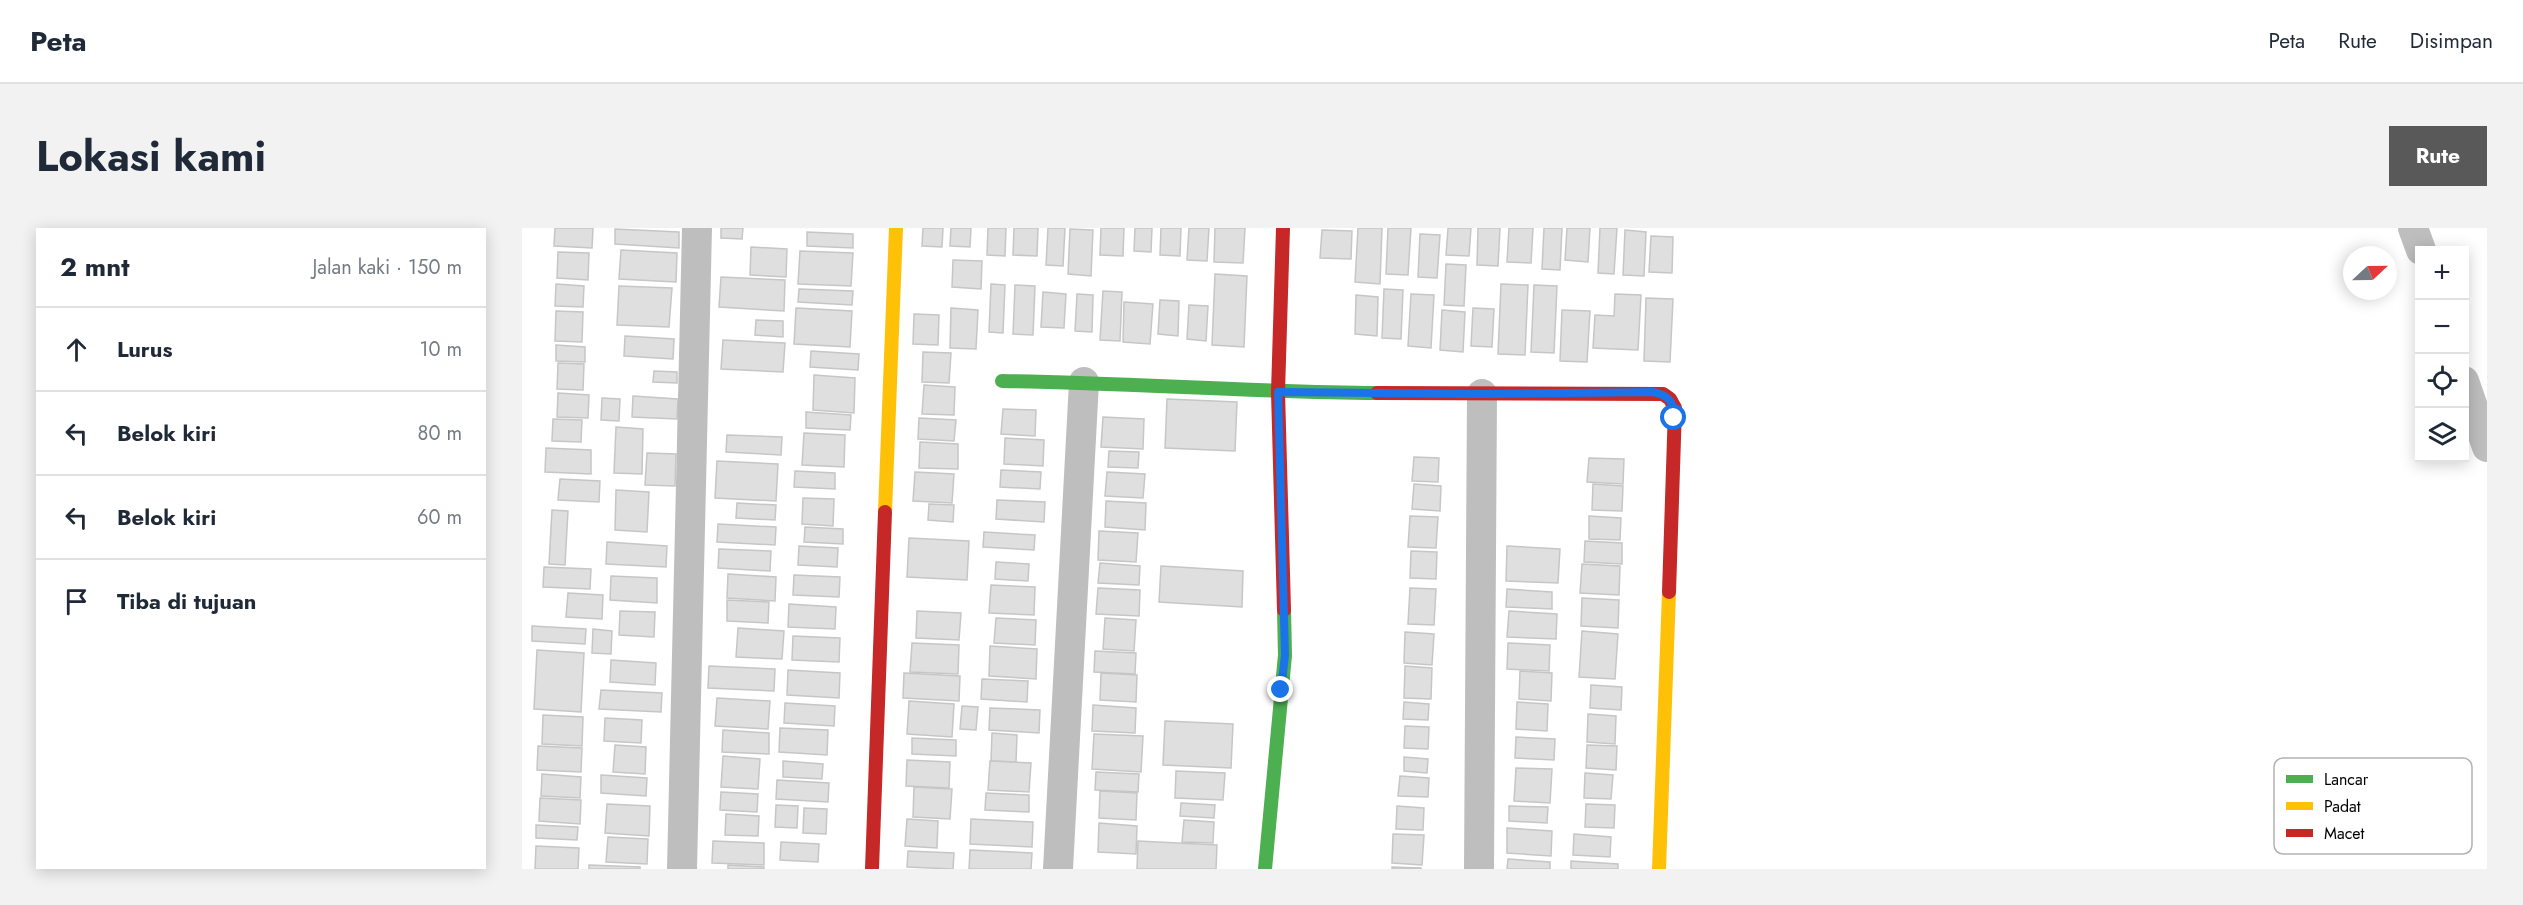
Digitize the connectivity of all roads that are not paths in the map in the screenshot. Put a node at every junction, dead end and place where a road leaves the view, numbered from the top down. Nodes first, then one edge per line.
1 (698, 228) edge
2 (896, 228) edge
3 (1283, 228) edge
4 (2414, 228) edge
5 (2420, 246) edge
6 (1002, 381) dead end
7 (1084, 382) junction
8 (1278, 392) junction
9 (1482, 394) junction
10 (2469, 395) edge
11 (2487, 447) edge
12 (682, 869) edge
13 (872, 869) edge
14 (1058, 869) edge
15 (1265, 869) edge
16 (1479, 869) edge
17 (1659, 869) edge

1 - 12 street
2 - 13 street
3 - 8 street
4 - 5 street
6 - 7 street
7 - 8 street
7 - 14 street
8 - 9 street
8 - 15 street
9 - 16 street
9 - 17 street
10 - 11 street

